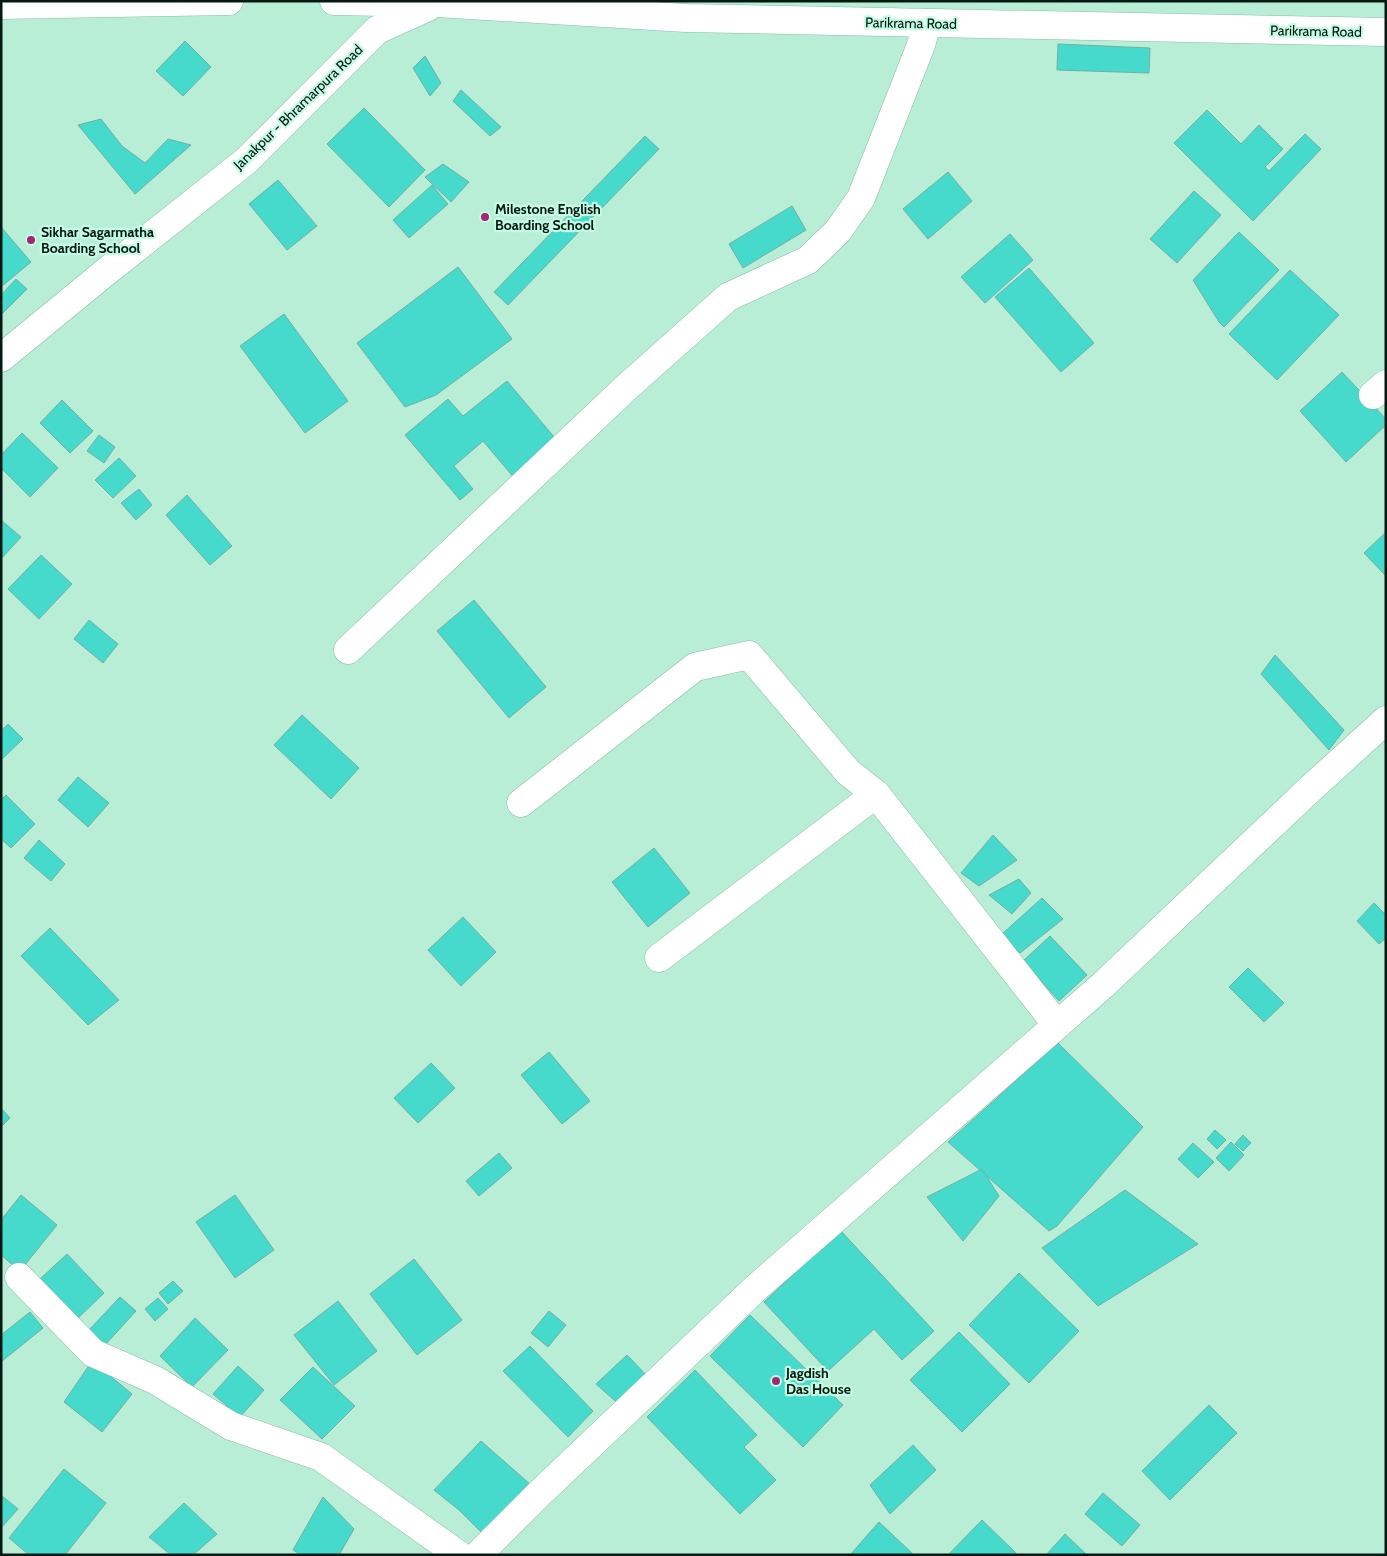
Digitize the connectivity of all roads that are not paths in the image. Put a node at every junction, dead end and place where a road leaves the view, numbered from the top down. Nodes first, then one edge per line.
1 (229, 1) edge
2 (334, 1) edge
3 (438, 2) edge
4 (1, 5) edge
5 (927, 23) junction
6 (1386, 32) edge
7 (1, 358) edge
8 (348, 650) dead end
9 (1386, 720) edge
10 (876, 794) junction
11 (521, 804) dead end
12 (659, 958) dead end
13 (1057, 1025) junction
14 (19, 1277) dead end
15 (459, 1555) edge
16 (478, 1555) edge

1 - 4 street
2 - 3 street, Parikrama Road
3 - 5 street, Parikrama Road
3 - 7 street, Janakpur - Bhramarpura Road
5 - 6 street, Parikrama Road
5 - 8 street
9 - 13 street
10 - 11 street
10 - 12 street
10 - 13 street
13 - 16 street
14 - 15 street

